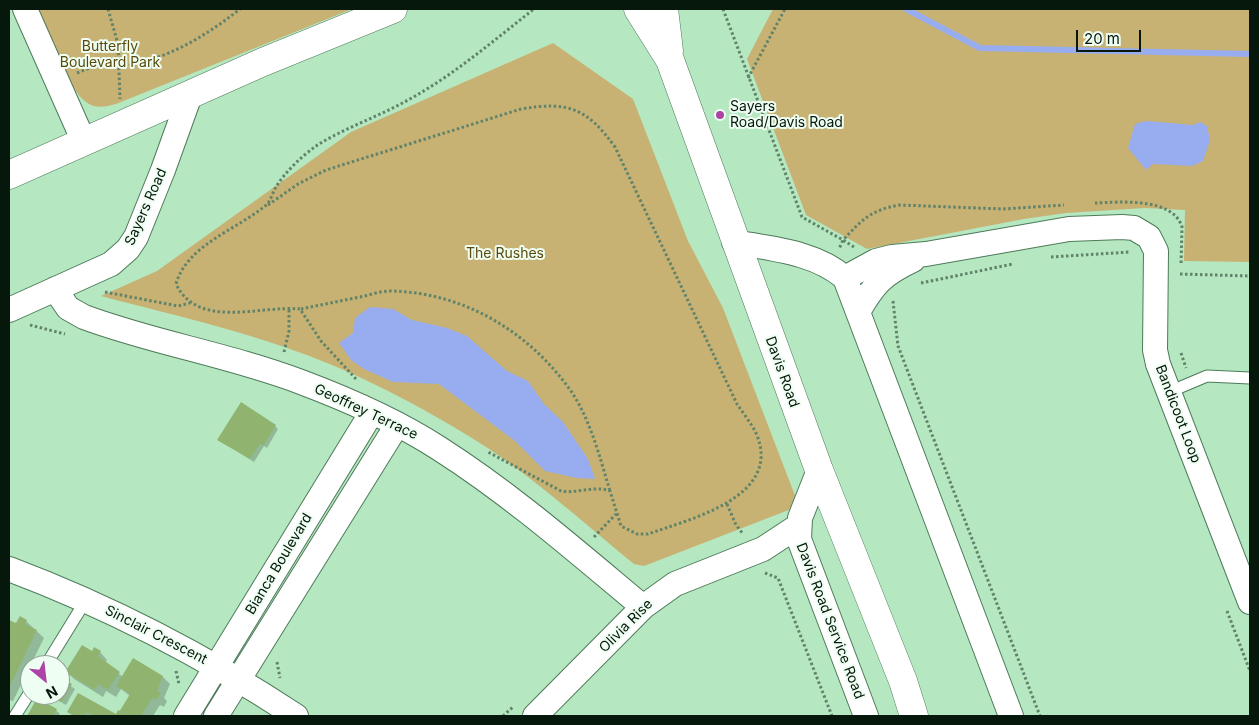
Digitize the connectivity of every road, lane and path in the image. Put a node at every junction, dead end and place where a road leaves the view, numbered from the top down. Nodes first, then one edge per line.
1 (25, 9) edge
2 (108, 9) edge
3 (240, 9) edge
4 (394, 9) edge
5 (534, 9) edge
6 (638, 9) edge
7 (664, 9) edge
8 (785, 9) edge
9 (119, 57) junction
10 (670, 60) junction
11 (119, 66) junction
12 (75, 74) dead end
13 (748, 78) dead end
14 (190, 95) junction
15 (123, 124) junction
16 (84, 142) junction
17 (11, 173) edge
18 (1093, 203) dead end
19 (1073, 204) dead end
20 (268, 205) junction
21 (843, 240) dead end
22 (734, 242) junction
23 (1156, 251) junction
24 (926, 254) junction
25 (1045, 257) dead end
26 (1016, 263) dead end
27 (1180, 274) junction
28 (1250, 276) edge
29 (845, 278) junction
30 (1180, 283) dead end
31 (912, 285) dead end
32 (55, 289) junction
33 (897, 296) dead end
34 (290, 308) junction
35 (9, 310) edge
36 (300, 310) junction
37 (858, 312) junction
38 (1178, 347) dead end
39 (276, 373) junction
40 (1250, 378) edge
41 (358, 381) dead end
42 (1192, 382) junction
43 (1169, 392) junction
44 (372, 412) junction
45 (397, 425) junction
46 (481, 448) dead end
47 (818, 470) junction
48 (610, 491) junction
49 (727, 504) junction
50 (616, 514) junction
51 (798, 526) junction
52 (758, 551) junction
53 (578, 553) junction
54 (804, 559) junction
55 (9, 569) edge
56 (86, 600) junction
57 (1250, 602) edge
58 (643, 607) junction
59 (188, 651) junction
60 (52, 655) edge
61 (217, 666) junction
62 (238, 679) junction
63 (903, 681) junction
64 (174, 692) dead end
65 (22, 705) edge
66 (526, 710) edge
67 (15, 716) edge
68 (186, 716) edge
69 (216, 716) edge
70 (296, 716) edge
71 (503, 716) edge
72 (832, 716) edge
73 (866, 716) edge
74 (914, 716) edge
75 (920, 716) edge
76 (1011, 716) edge
77 (1040, 716) edge

1 - 16 street
2 - 9 path
3 - 11 path
4 - 14 main road
5 - 20 path
6 - 10 main road, Davis Road
7 - 10 main road, Davis Road
8 - 13 path
9 - 11 path
9 - 12 path
10 - 22 main road, Davis Road
11 - 15 path
14 - 15 main road
14 - 32 street, Sayers Road
15 - 16 main road
16 - 17 main road
18 - 27 path
19 - 21 path
20 - 34 path
20 - 49 path
22 - 29 street
22 - 47 main road, Davis Road
23 - 24 street
23 - 25 path
23 - 43 street, Bandicoot Loop
24 - 29 street
24 - 37 street
26 - 31 path
27 - 28 path
27 - 30 path
29 - 37 street
32 - 35 street, Sayers Road
32 - 39 street, Geoffrey Terrace
33 - 77 path
34 - 36 path
34 - 39 path
36 - 41 path
36 - 48 path
37 - 76 street
38 - 42 path
39 - 44 street, Geoffrey Terrace
40 - 42 lane
42 - 43 lane
43 - 57 street, Bandicoot Loop
44 - 45 street, Geoffrey Terrace
44 - 61 street, Bianca Boulevard
45 - 53 street, Geoffrey Terrace
45 - 62 street, Bianca Boulevard
46 - 48 path
47 - 51 street, Davis Road Service Road
47 - 63 main road, Davis Road
48 - 50 path
49 - 50 path
49 - 52 path
50 - 53 path
51 - 52 street, Olivia Rise
51 - 54 street, Davis Road Service Road
52 - 54 street, Olivia Rise
52 - 58 street, Olivia Rise
52 - 72 path
53 - 58 street, Geoffrey Terrace
54 - 73 street, Davis Road Service Road
55 - 56 street, Sinclair Crescent
56 - 59 street, Sinclair Crescent
56 - 60 lane
58 - 66 street, Olivia Rise
59 - 61 street, Sinclair Crescent
59 - 64 path
61 - 62 street, Sinclair Crescent
61 - 68 street, Bianca Boulevard
62 - 69 street, Bianca Boulevard
62 - 70 street, Sinclair Crescent
63 - 74 main road, Davis Road
63 - 75 main road, Davis Road
65 - 67 lane
66 - 71 path

